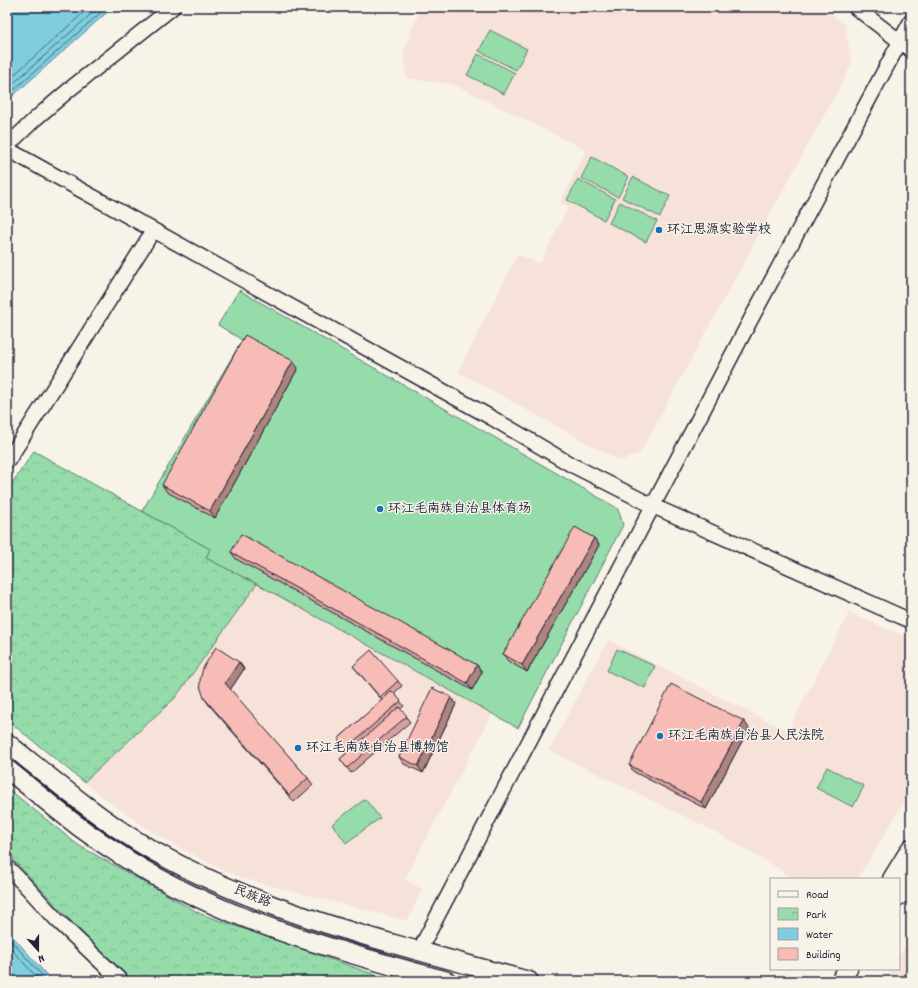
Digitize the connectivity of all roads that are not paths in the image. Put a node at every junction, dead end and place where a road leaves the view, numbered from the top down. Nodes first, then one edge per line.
1 (173, 7) edge
2 (855, 7) edge
3 (911, 21) edge
4 (906, 46) edge
5 (7, 146) edge
6 (7, 150) edge
7 (153, 231) junction
8 (7, 462) edge
9 (653, 506) junction
10 (911, 621) edge
11 (7, 743) edge
12 (7, 769) edge
13 (911, 848) edge
14 (7, 867) edge
15 (911, 876) edge
16 (893, 878) edge
17 (900, 894) edge
18 (419, 951) junction
19 (847, 970) edge
20 (121, 981) edge
21 (447, 981) edge
22 (529, 981) edge
23 (840, 981) edge

1 - 5 street
2 - 4 street
3 - 4 street
4 - 9 street
6 - 7 street
7 - 8 street
7 - 9 street
9 - 10 street
9 - 18 street
11 - 18 main road, 民族路
12 - 21 main road, 民族路
13 - 16 main road
14 - 20 street
15 - 17 main road
18 - 22 main road, 民族路
19 - 23 main road

